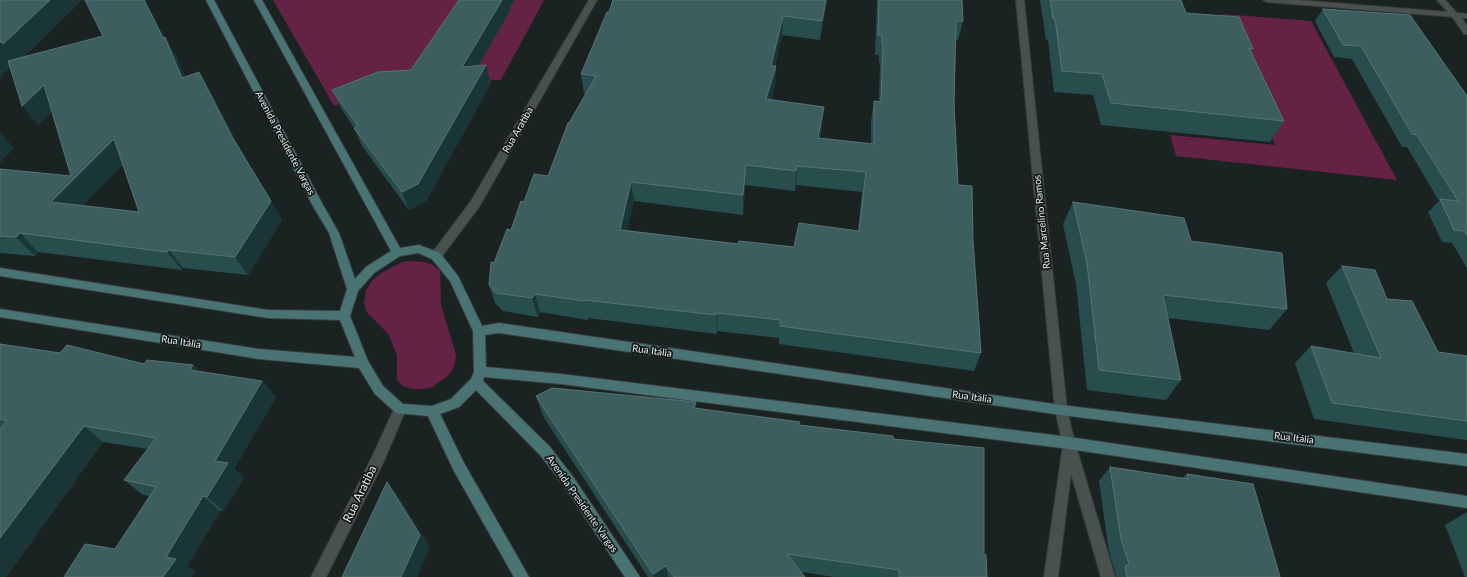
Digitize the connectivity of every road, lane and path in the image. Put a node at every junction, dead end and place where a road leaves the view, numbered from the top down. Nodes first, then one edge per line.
1 (210, 0) edge
2 (258, 0) edge
3 (593, 0) edge
4 (1020, 0) edge
5 (1267, 0) edge
6 (1441, 0) edge
7 (1455, 15) junction
8 (1467, 16) edge
9 (1467, 32) edge
10 (397, 252) junction
11 (436, 256) junction
12 (0, 272) edge
13 (353, 289) junction
14 (0, 313) edge
15 (344, 316) junction
16 (479, 331) junction
17 (363, 363) junction
18 (478, 377) junction
19 (400, 409) junction
20 (1061, 410) junction
21 (432, 411) junction
22 (1069, 443) junction
23 (1467, 460) edge
24 (1467, 502) edge
25 (318, 577) edge
26 (522, 577) edge
27 (633, 577) edge
28 (1051, 577) edge
29 (1108, 577) edge

1 - 13 main road, Avenida Presidente Vargas
2 - 10 main road
3 - 11 street, Rua Aratiba
4 - 20 street, Rua Marcelino Ramos
5 - 7 street
6 - 7 street
7 - 8 street
7 - 9 street
10 - 11 main road
10 - 13 main road
11 - 16 main road
12 - 15 main road
13 - 15 main road
14 - 17 main road, Rua Itália
15 - 17 main road
16 - 18 main road
16 - 20 main road, Rua Itália
17 - 19 main road
18 - 21 main road
18 - 22 main road
18 - 27 main road, Avenida Presidente Vargas
19 - 21 main road
19 - 25 street, Rua Aratiba
20 - 22 street, Rua Marcelino Ramos
20 - 23 main road, Rua Itália
21 - 26 main road
22 - 24 main road
22 - 28 street, Rua Marcelino Ramos
22 - 29 street, Rua Marcelino Ramos

